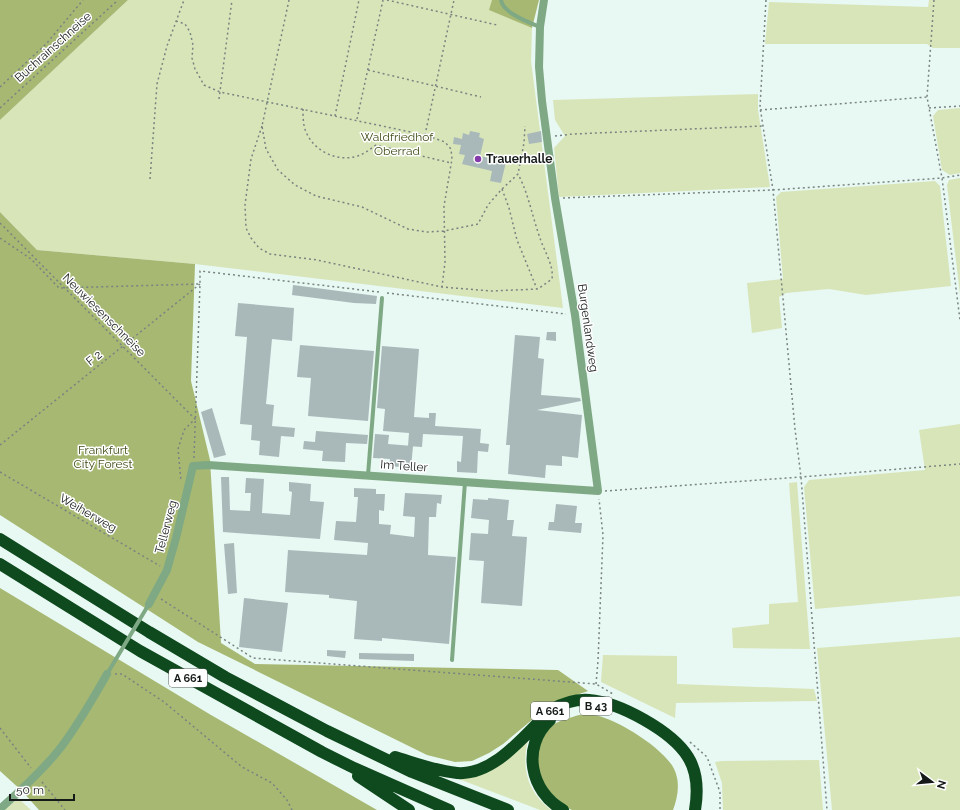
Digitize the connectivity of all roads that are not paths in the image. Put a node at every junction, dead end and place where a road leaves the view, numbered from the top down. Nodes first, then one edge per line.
1 (501, 0) edge
2 (544, 0) edge
3 (540, 27) junction
4 (382, 298) dead end
5 (208, 465) joint
6 (368, 476) junction
7 (465, 482) junction
8 (598, 492) joint
9 (0, 539) edge
10 (0, 564) edge
11 (149, 604) joint
12 (452, 660) dead end
13 (107, 674) joint
14 (363, 748) junction
15 (322, 752) junction
16 (0, 809) edge
17 (409, 810) edge
18 (449, 810) edge
19 (508, 810) edge
20 (563, 810) edge
21 (689, 810) edge
22 (695, 810) edge

1 - 3 lane
2 - 3 street, Burgenlandweg
3 - 8 street, Burgenlandweg
4 - 6 lane
5 - 6 street, Im Teller
5 - 11 street, Tellerweg
6 - 7 street, Im Teller
7 - 8 street, Im Teller
7 - 12 lane
9 - 14 highway, A 661
10 - 15 highway, A 661
11 - 13 lane, bridge
13 - 16 street
14 - 19 highway, A 661
14 - 22 highway, A 661
15 - 17 highway, A 661
15 - 18 highway, A 661
20 - 21 highway, B 43

